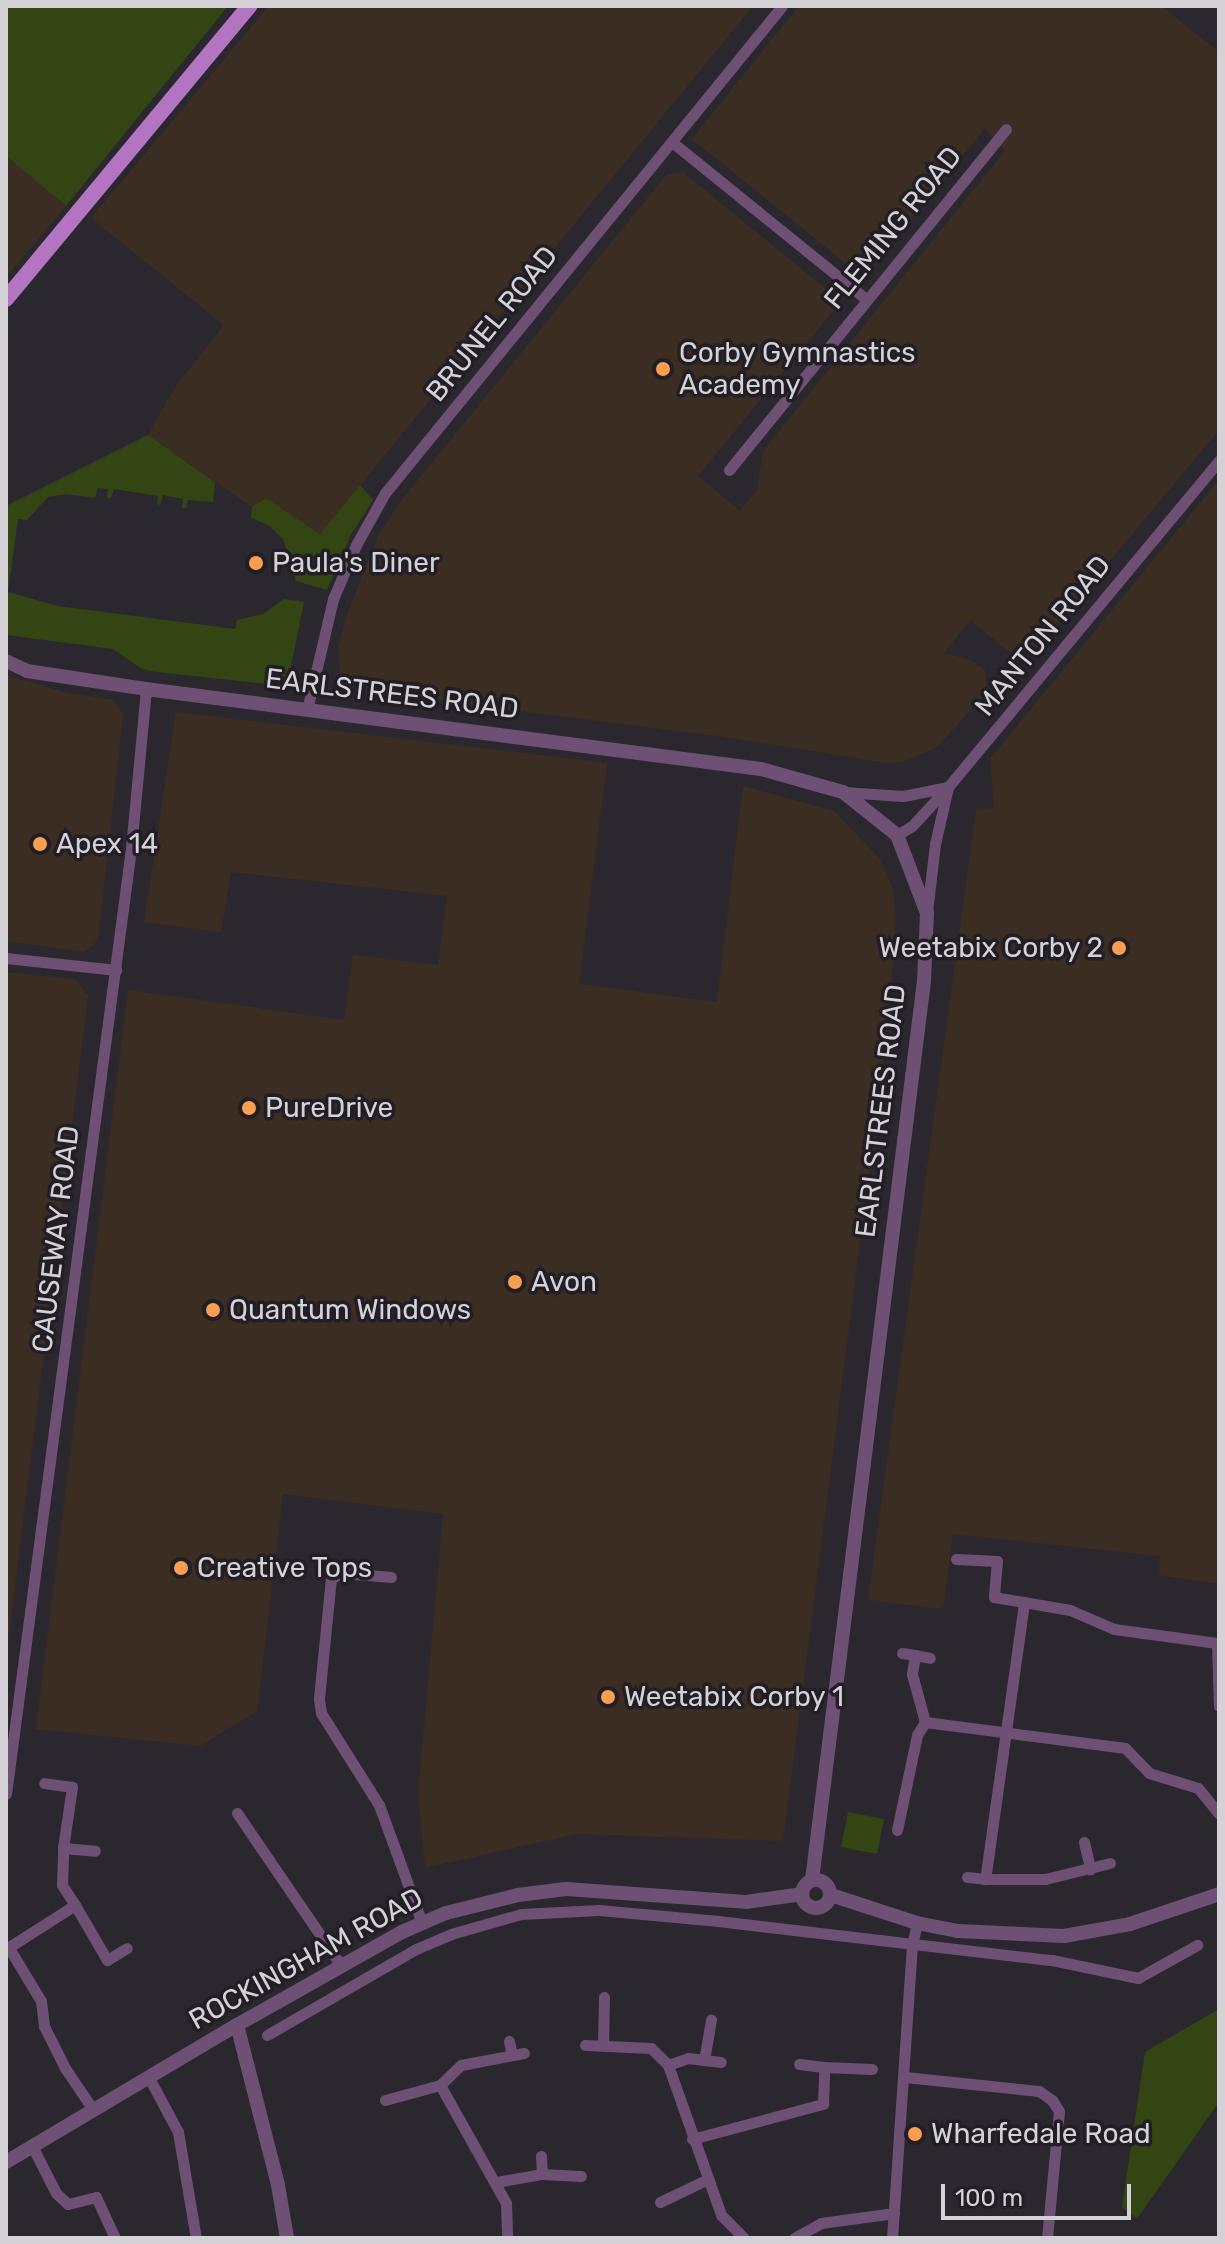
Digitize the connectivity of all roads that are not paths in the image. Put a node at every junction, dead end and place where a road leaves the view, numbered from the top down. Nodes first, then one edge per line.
1 (249, 6) edge
2 (782, 6) edge
3 (1006, 129) dead end
4 (672, 142) junction
5 (6, 299) edge
6 (866, 299) junction
7 (1219, 460) edge
8 (729, 470) dead end
9 (6, 661) edge
10 (146, 689) junction
11 (307, 710) junction
12 (948, 787) junction
13 (843, 792) junction
14 (897, 835) junction
15 (927, 913) junction
16 (6, 958) edge
17 (116, 970) junction
18 (956, 1559) dead end
19 (391, 1577) dead end
20 (1024, 1603) junction
21 (902, 1653) dead end
22 (915, 1655) junction
23 (930, 1658) dead end
24 (1219, 1706) edge
25 (925, 1722) junction
26 (1007, 1732) junction
27 (44, 1783) dead end
28 (6, 1794) edge
29 (1218, 1810) edge
30 (237, 1813) dead end
31 (897, 1830) dead end
32 (1084, 1842) dead end
33 (63, 1848) junction
34 (95, 1851) dead end
35 (1110, 1863) dead end
36 (1090, 1869) junction
37 (967, 1877) dead end
38 (985, 1879) junction
39 (812, 1880) junction
40 (802, 1894) junction
41 (1219, 1894) edge
42 (831, 1895) junction
43 (75, 1905) junction
44 (422, 1923) junction
45 (917, 1923) junction
46 (912, 1945) junction
47 (1197, 1945) dead end
48 (127, 1948) dead end
49 (7, 1949) edge
50 (342, 1967) junction
51 (604, 1997) dead end
52 (711, 2020) dead end
53 (237, 2025) junction
54 (267, 2035) dead end
55 (509, 2041) dead end
56 (585, 2045) dead end
57 (603, 2045) junction
58 (704, 2060) junction
59 (721, 2062) dead end
60 (799, 2064) dead end
61 (668, 2065) junction
62 (824, 2067) junction
63 (872, 2069) dead end
64 (148, 2076) junction
65 (905, 2077) junction
66 (440, 2085) junction
67 (385, 2100) dead end
68 (92, 2108) junction
69 (692, 2139) junction
70 (32, 2146) junction
71 (541, 2156) dead end
72 (6, 2162) edge
73 (542, 2174) junction
74 (581, 2176) dead end
75 (708, 2179) junction
76 (496, 2182) junction
77 (660, 2202) dead end
78 (894, 2213) junction
79 (115, 2238) edge
80 (196, 2238) edge
81 (287, 2238) edge
82 (507, 2238) edge
83 (744, 2238) edge
84 (794, 2238) edge
85 (892, 2238) edge
86 (1047, 2238) edge

1 - 5 main road
2 - 4 street, BRUNEL ROAD
3 - 6 street, FLEMING ROAD
4 - 6 street
4 - 11 street, BRUNEL ROAD
6 - 8 street, FLEMING ROAD
7 - 12 street, MANTON ROAD
9 - 10 street, EARLSTREES ROAD
10 - 11 street, EARLSTREES ROAD
10 - 17 street, CAUSEWAY ROAD
11 - 13 street, EARLSTREES ROAD
12 - 13 street
12 - 14 street, MANTON ROAD
12 - 15 street
13 - 14 street, EARLSTREES ROAD
14 - 15 street, EARLSTREES ROAD
15 - 39 street, EARLSTREES ROAD
16 - 17 street
17 - 28 street, CAUSEWAY ROAD
18 - 20 street
19 - 44 street
20 - 24 street
20 - 26 street
21 - 22 street
22 - 23 street
22 - 25 street
25 - 26 street
25 - 31 street
26 - 29 street
26 - 38 street
27 - 33 street
30 - 50 street
32 - 36 street
33 - 34 street
33 - 43 street
35 - 36 street
36 - 38 street
37 - 38 street
39 - 40 street
39 - 42 street
40 - 42 street
40 - 44 street, ROCKINGHAM ROAD
41 - 45 street
42 - 45 street
43 - 48 street
43 - 49 street
44 - 50 street, ROCKINGHAM ROAD
45 - 46 street
46 - 47 street
46 - 54 street
46 - 65 street
49 - 68 street
50 - 53 street, ROCKINGHAM ROAD
51 - 57 street
52 - 58 street
53 - 64 street, ROCKINGHAM ROAD
53 - 81 street
55 - 66 street
56 - 57 street
57 - 61 street
58 - 59 street
58 - 61 street
60 - 62 street
61 - 69 street
62 - 63 street
62 - 69 street
64 - 68 street, ROCKINGHAM ROAD
64 - 80 street
65 - 78 street
65 - 86 street
66 - 67 street
66 - 76 street
68 - 70 street, ROCKINGHAM ROAD
69 - 75 street
70 - 72 street, ROCKINGHAM ROAD
70 - 79 street
71 - 73 street
73 - 74 street
73 - 76 street
75 - 77 street
75 - 83 street
76 - 82 street
78 - 84 street
78 - 85 street

